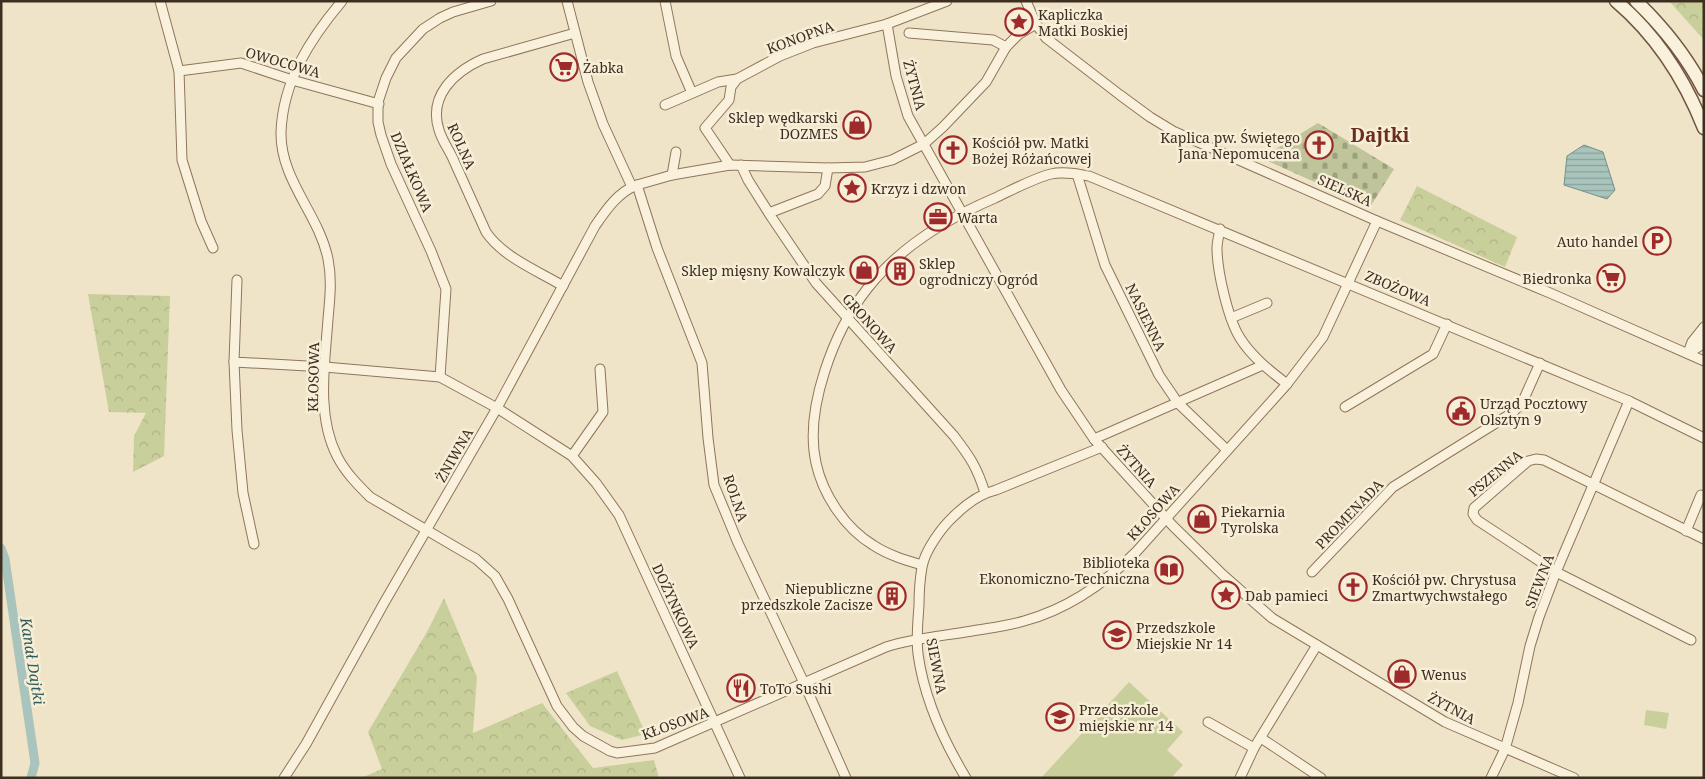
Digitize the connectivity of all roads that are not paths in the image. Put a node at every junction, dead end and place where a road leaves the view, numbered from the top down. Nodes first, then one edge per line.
1 (160, 1) edge
2 (342, 1) edge
3 (491, 1) edge
4 (567, 1) edge
5 (664, 1) edge
6 (947, 1) edge
7 (1026, 1) edge
8 (1616, 1) edge
9 (1636, 1) edge
10 (887, 24) junction
11 (1036, 24) junction
12 (575, 32) junction
13 (909, 33) dead end
14 (1006, 47) junction
15 (179, 70) junction
16 (737, 79) junction
17 (292, 80) junction
18 (1704, 90) edge
19 (692, 93) junction
20 (379, 104) junction
21 (665, 105) dead end
22 (1704, 128) edge
23 (924, 144) junction
24 (676, 152) dead end
25 (741, 165) junction
26 (730, 166) junction
27 (828, 168) junction
28 (1077, 174) junction
29 (672, 175) junction
30 (634, 186) junction
31 (962, 212) junction
32 (769, 213) junction
33 (1378, 221) junction
34 (1220, 229) junction
35 (213, 248) dead end
36 (237, 280) dead end
37 (1349, 283) junction
38 (562, 286) junction
39 (1267, 303) dead end
40 (1231, 318) junction
41 (847, 319) junction
42 (1447, 324) junction
43 (1704, 327) edge
44 (1704, 340) edge
45 (1688, 353) junction
46 (1704, 360) edge
47 (234, 362) junction
48 (1540, 363) junction
49 (1263, 365) junction
50 (325, 367) junction
51 (600, 369) dead end
52 (440, 377) junction
53 (1287, 384) junction
54 (1629, 401) junction
55 (1178, 403) junction
56 (1345, 407) dead end
57 (497, 408) junction
58 (1704, 438) edge
59 (1094, 439) junction
60 (1102, 447) junction
61 (1227, 450) junction
62 (572, 456) junction
63 (1593, 486) junction
64 (985, 493) junction
65 (1701, 495) dead end
66 (1166, 518) junction
67 (426, 530) junction
68 (1686, 531) junction
69 (1704, 539) edge
70 (254, 544) dead end
71 (922, 565) junction
72 (1312, 572) dead end
73 (1556, 572) junction
74 (917, 639) junction
75 (1692, 640) dead end
76 (1317, 645) junction
77 (804, 683) junction
78 (1208, 722) dead end
79 (715, 723) junction
80 (1261, 738) junction
81 (1254, 748) junction
82 (1505, 749) junction
83 (284, 778) edge
84 (740, 778) edge
85 (846, 778) edge
86 (966, 778) edge
87 (1240, 778) edge
88 (1321, 778) edge
89 (1491, 778) edge
90 (1574, 778) edge

1 - 15 street
2 - 17 street, KŁOSOWA
3 - 20 street, DZIAŁKOWA
4 - 12 street, ROLNA
5 - 19 street
6 - 10 street, KONOPNA
7 - 11 street, SIELSKA
8 - 22 main road
9 - 18 main road
10 - 16 street, KONOPNA
10 - 23 street, ŻYTNIA
11 - 14 street, ŻNIWNA
11 - 33 street, SIELSKA
12 - 30 street, ROLNA
12 - 38 street, ROLNA
13 - 14 street
14 - 23 street, ŻNIWNA
15 - 17 street, OWOCOWA
15 - 35 street
16 - 19 street, KONOPNA
16 - 26 street
17 - 20 street, OWOCOWA
17 - 50 street, KŁOSOWA
19 - 21 street, KONOPNA
20 - 52 street, DZIAŁKOWA
23 - 27 street, ŻNIWNA
23 - 31 street, ŻYTNIA
24 - 29 street
25 - 26 street, ŻNIWNA
25 - 27 street, ŻNIWNA
25 - 32 street, GRONOWA
26 - 29 street, ŻNIWNA
27 - 32 street
28 - 31 street, ZBOŻOWA
28 - 34 street, ZBOŻOWA
28 - 55 street, NASIENNA
29 - 30 street, ŻNIWNA
30 - 38 street, ŻNIWNA
30 - 77 street, ROLNA
31 - 41 street, ZBOŻOWA
31 - 59 street, ŻYTNIA
32 - 41 street, GRONOWA
33 - 37 street, KŁOSOWA
33 - 45 street, SIELSKA
34 - 37 street, ZBOŻOWA
34 - 40 street
36 - 47 street
37 - 42 street, ZBOŻOWA
37 - 53 street, KŁOSOWA
38 - 57 street, ŻNIWNA
39 - 40 street
40 - 49 street
41 - 64 street, GRONOWA
41 - 71 street, ZBOŻOWA
42 - 48 street, ZBOŻOWA
42 - 56 street
43 - 45 street
44 - 45 street
45 - 46 street, SIELSKA
47 - 50 street, DOŻYNKOWA
47 - 70 street
48 - 54 street, ZBOŻOWA
48 - 72 street, PROMENADA
49 - 53 street
49 - 55 street
50 - 52 street, DOŻYNKOWA
50 - 67 street, KŁOSOWA
51 - 62 street
52 - 57 street, DOŻYNKOWA
53 - 61 street, KŁOSOWA
54 - 58 street, ZBOŻOWA
54 - 63 street, SIEWNA
55 - 59 street
55 - 61 street, NASIENNA
57 - 62 street, DOŻYNKOWA
57 - 67 street, ŻNIWNA
59 - 60 street, ŻYTNIA
60 - 64 street, SIEWNA
60 - 66 street, ŻYTNIA
61 - 66 street, KŁOSOWA
62 - 79 street, DOŻYNKOWA
63 - 68 street, PSZENNA
63 - 73 street, SIEWNA
63 - 73 street, PSZENNA
64 - 71 street, SIEWNA
65 - 68 street
66 - 74 street, KŁOSOWA
66 - 76 street, ŻYTNIA
67 - 79 street, KŁOSOWA
67 - 83 street, ŻNIWNA
68 - 69 street, PSZENNA
71 - 74 street, SIEWNA
73 - 75 street, PSZENNA
73 - 82 street, SIEWNA
74 - 77 street, KŁOSOWA
74 - 86 street, SIEWNA
76 - 80 street
76 - 82 street, ŻYTNIA
77 - 79 street, KŁOSOWA
77 - 85 street, ROLNA
78 - 81 street
79 - 84 street, DOŻYNKOWA
80 - 81 street
80 - 88 street
81 - 87 street
82 - 89 street, SIEWNA
82 - 90 street, ŻYTNIA

